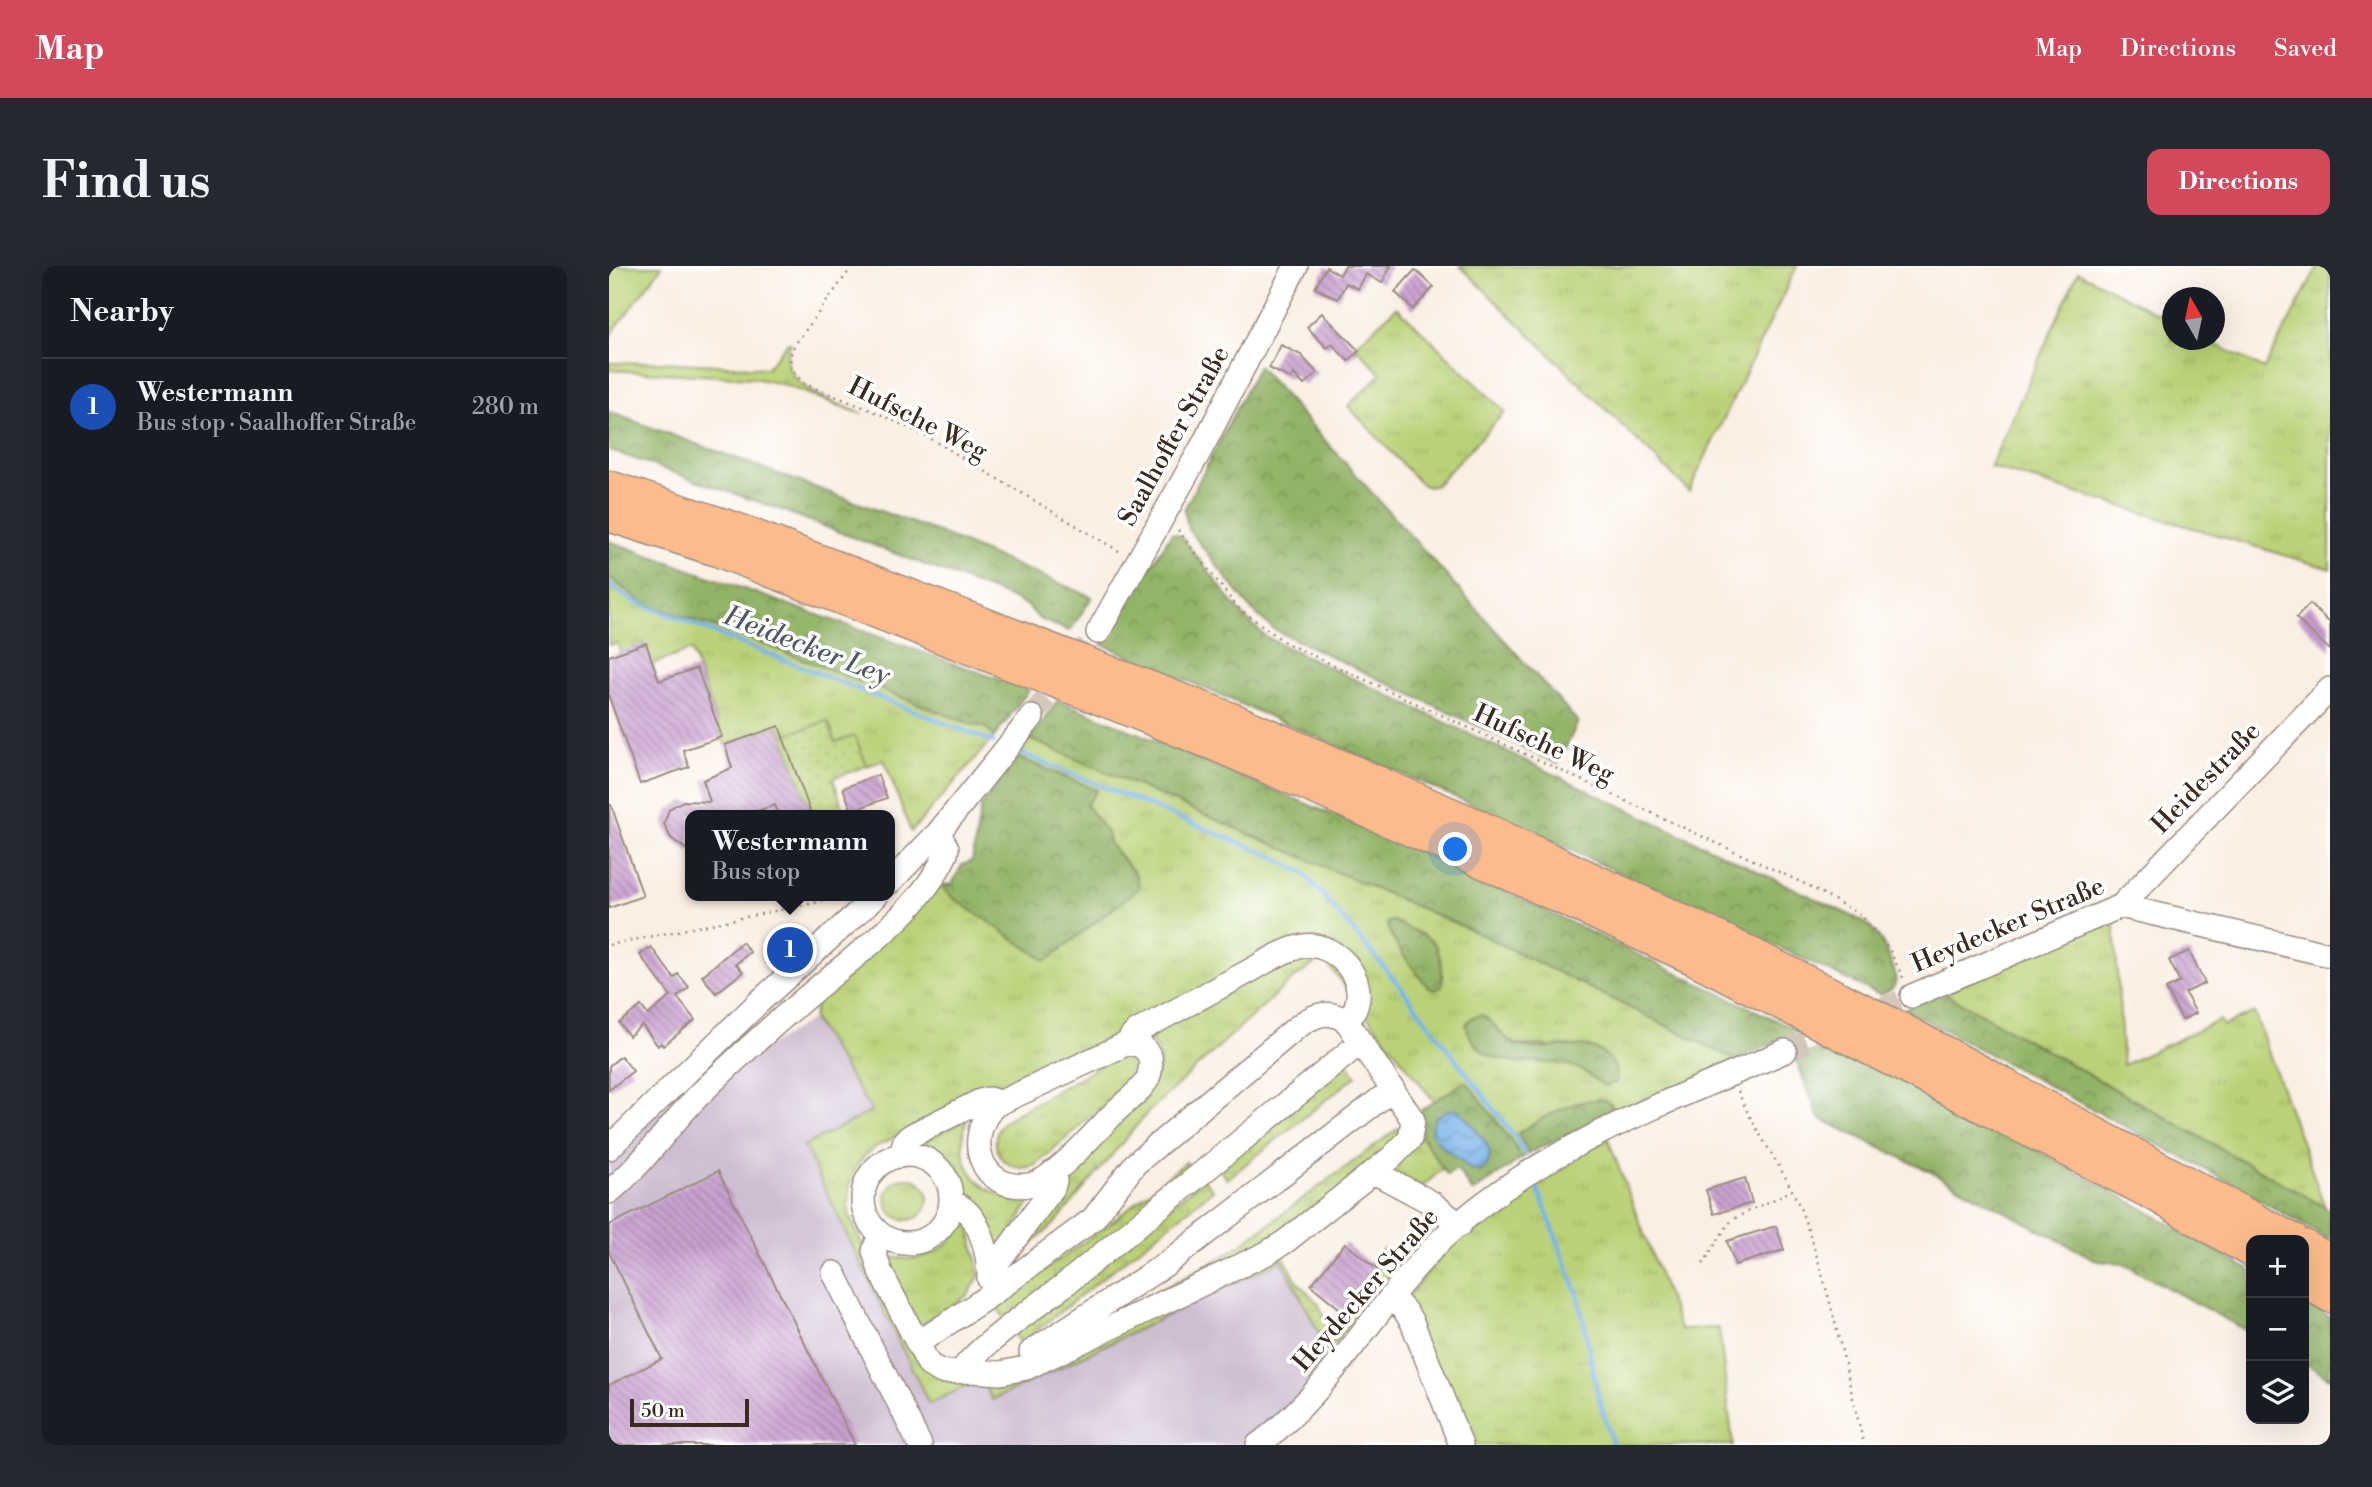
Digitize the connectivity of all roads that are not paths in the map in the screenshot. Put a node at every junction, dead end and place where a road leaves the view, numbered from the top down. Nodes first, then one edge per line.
1 (1296, 266) edge
2 (609, 487) edge
3 (609, 515) edge
4 (1098, 632) tunnel mouth
5 (2330, 689) edge
6 (1032, 717) tunnel mouth
7 (938, 833) junction
8 (895, 877) edge
9 (870, 901) edge
10 (2121, 906) junction
11 (2330, 956) edge
12 (1912, 996) tunnel mouth
13 (1347, 1022) junction
14 (1361, 1042) junction
15 (1128, 1043) junction
16 (1786, 1051) tunnel mouth
17 (1393, 1089) junction
18 (1000, 1102) junction
19 (609, 1148) edge
20 (901, 1156) junction
21 (1053, 1172) junction
22 (1374, 1172) junction
23 (609, 1192) edge
24 (951, 1203) junction
25 (1460, 1225) junction
26 (880, 1234) junction
27 (2284, 1235) edge
28 (2246, 1248) edge
29 (2309, 1249) edge
30 (2330, 1261) edge
31 (989, 1266) junction
32 (834, 1273) dead end
33 (2309, 1284) edge
34 (989, 1296) junction
35 (2330, 1296) edge
36 (1392, 1297) junction
37 (918, 1343) junction
38 (1026, 1367) junction
39 (962, 1371) junction
40 (920, 1445) edge
41 (1258, 1445) edge
42 (1461, 1445) edge

1 - 4 street, Saalhoffer Straße
2 - 27 highway
3 - 28 highway
5 - 10 street, Heidestraße
6 - 7 street
7 - 8 street
7 - 23 street
9 - 19 street
10 - 11 street, Heydecker Straße
10 - 12 street, Heydecker Straße
13 - 14 street
13 - 15 street
13 - 34 street
14 - 17 street
14 - 39 street
15 - 18 street
15 - 21 street
16 - 25 street, Heydecker Straße
17 - 22 street
17 - 38 street
18 - 20 street
18 - 21 street
20 - 24 street
20 - 26 street
21 - 31 street
22 - 25 street
22 - 38 street
24 - 26 street
24 - 31 street
25 - 36 street, Heydecker Straße
26 - 37 street
29 - 30 highway
31 - 34 street
32 - 40 street
33 - 35 highway
34 - 37 street
36 - 41 street, Heydecker Straße
36 - 42 street
37 - 39 street
38 - 39 street

